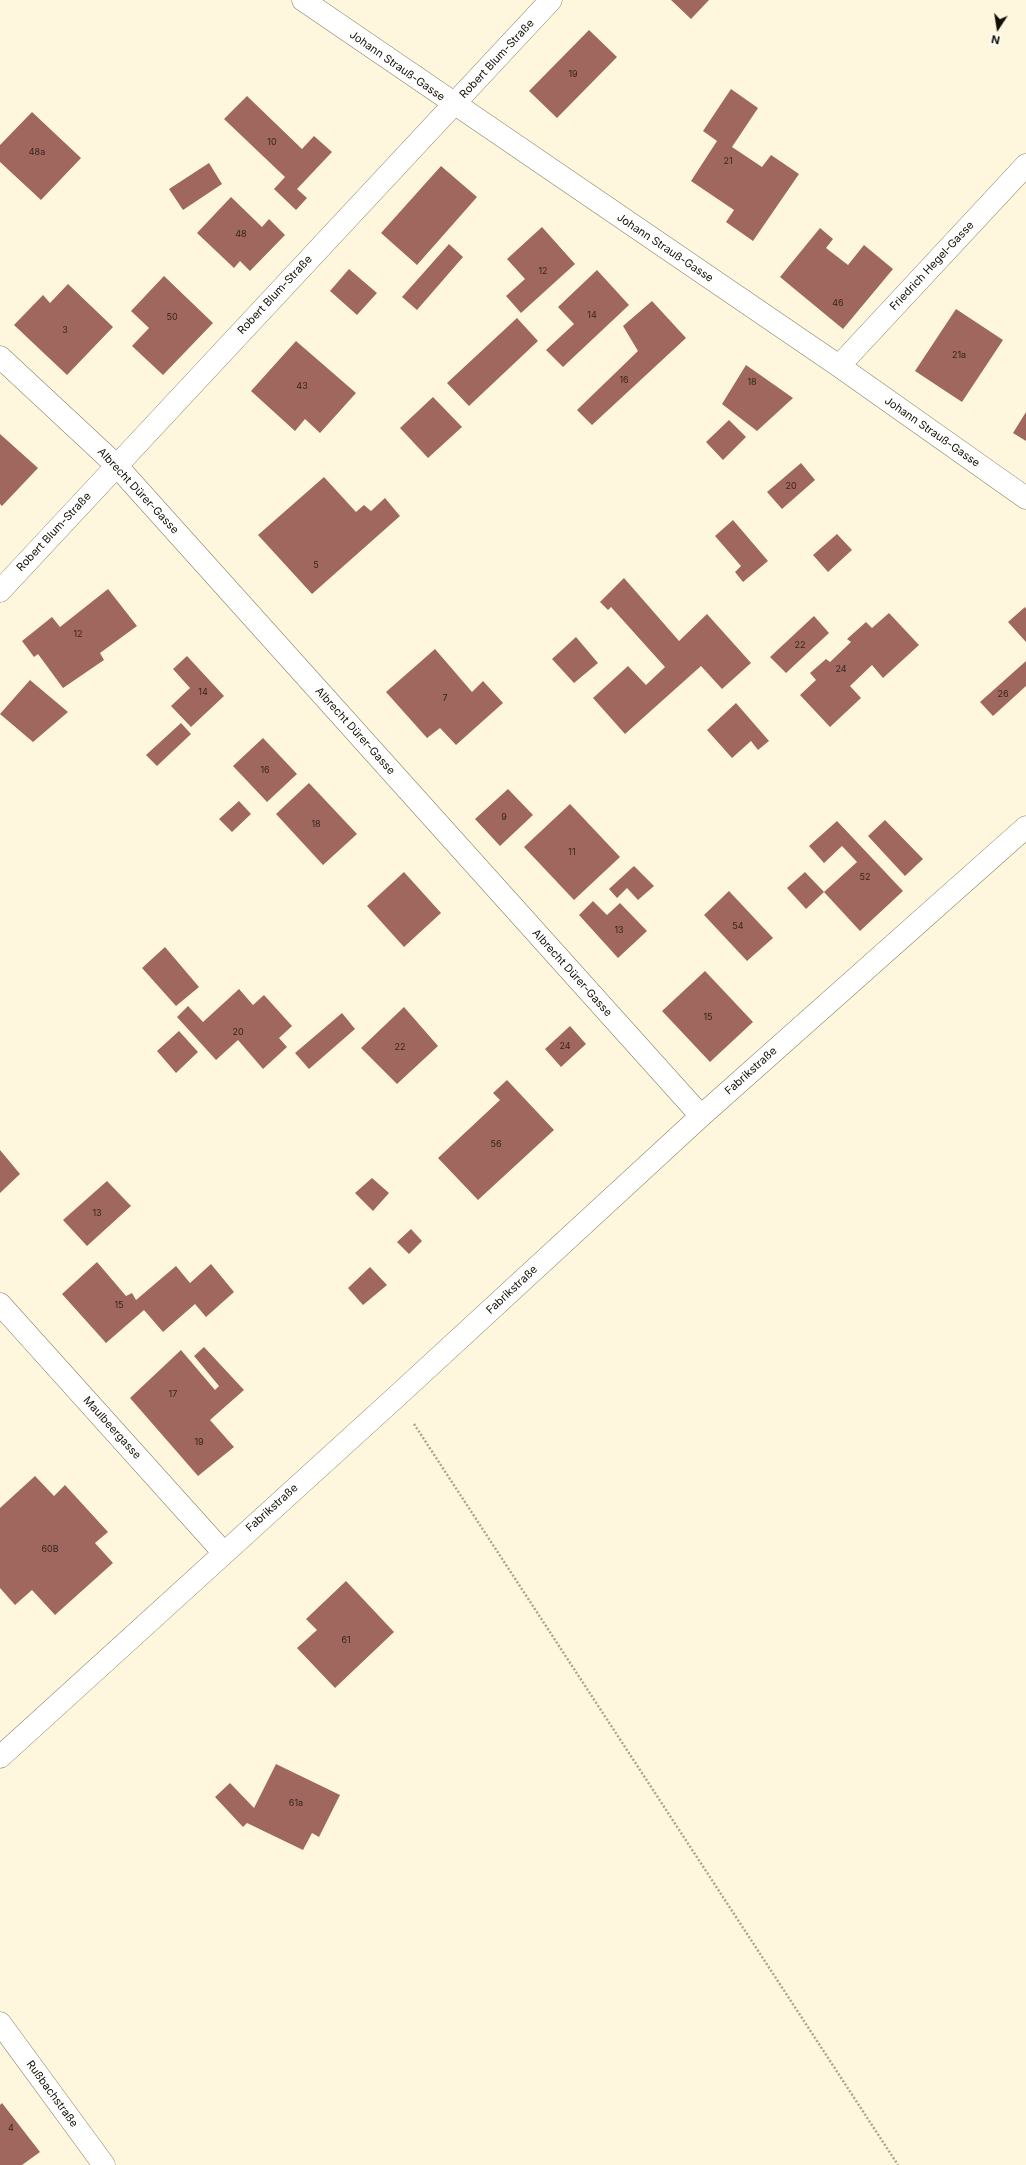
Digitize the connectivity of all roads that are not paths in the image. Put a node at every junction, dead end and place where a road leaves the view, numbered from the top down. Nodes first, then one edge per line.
1 (303, 0) edge
2 (551, 0) edge
3 (454, 105) junction
4 (1026, 165) edge
5 (0, 357) edge
6 (839, 366) junction
7 (116, 465) junction
8 (1026, 498) edge
9 (0, 591) edge
10 (1026, 827) edge
11 (700, 1116) junction
12 (0, 1304) edge
13 (223, 1552) junction
14 (0, 1757) edge
15 (0, 2023) edge
16 (104, 2165) edge

1 - 3 street, Johann Strauß-Gasse
2 - 3 street, Robert Blum-Straße
3 - 6 street, Johann Strauß-Gasse
3 - 7 street, Robert Blum-Straße
4 - 6 street, Friedrich Hegel-Gasse
5 - 7 street, Albrecht Dürer-Gasse
6 - 8 street, Johann Strauß-Gasse
7 - 9 street, Robert Blum-Straße
7 - 11 street, Albrecht Dürer-Gasse
10 - 11 street, Fabrikstraße
11 - 13 street, Fabrikstraße
12 - 13 street, Maulbeergasse
13 - 14 street, Fabrikstraße
15 - 16 street, Rußbachstraße

